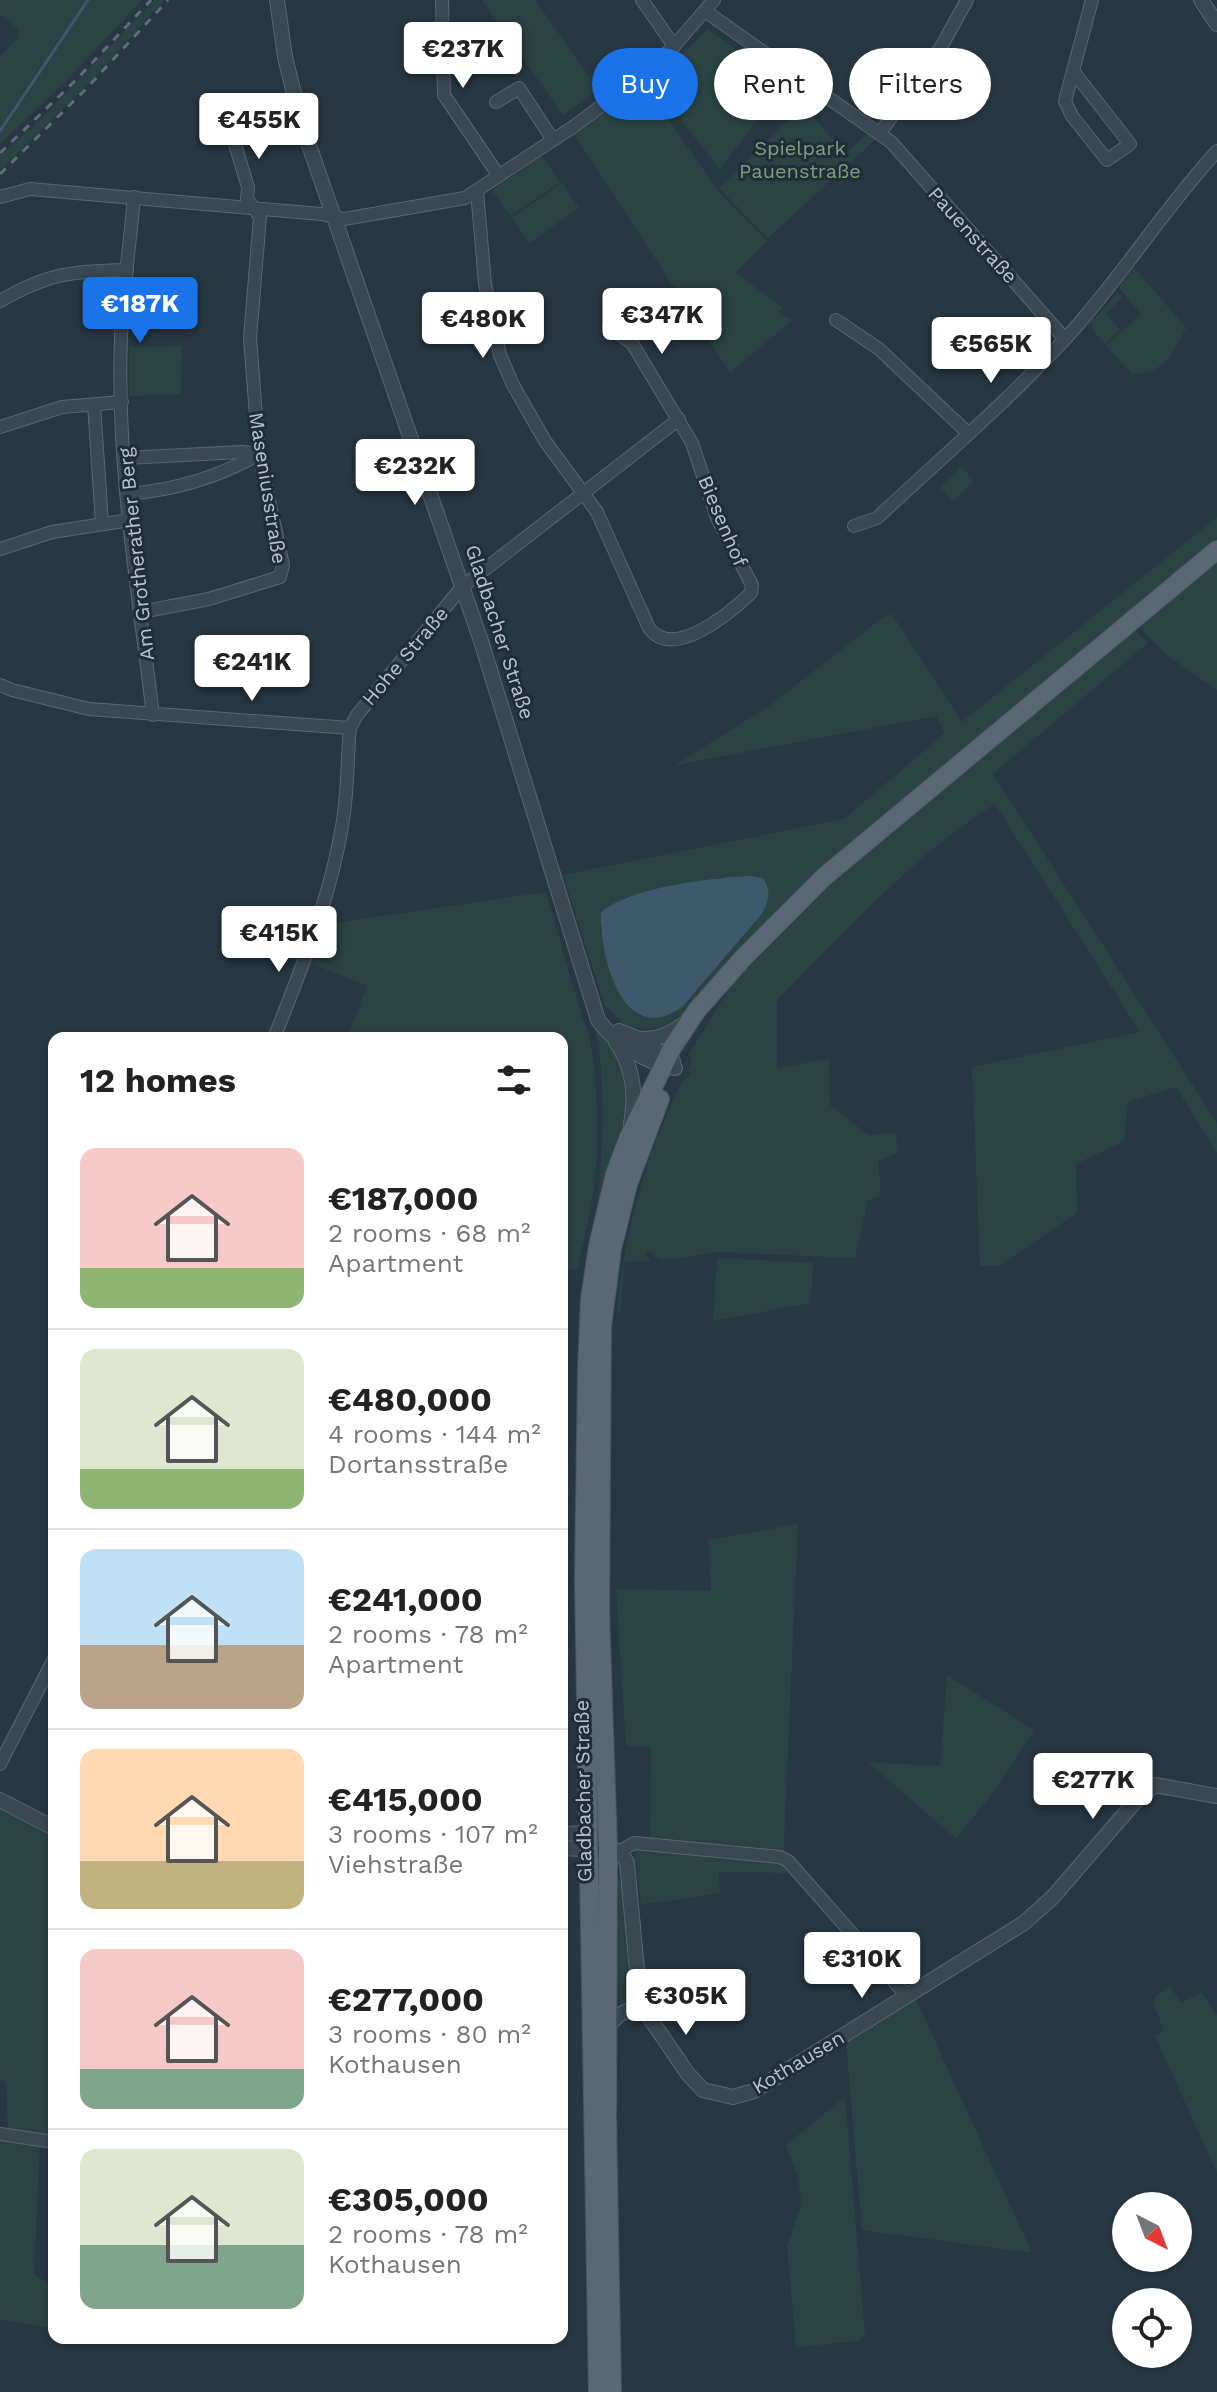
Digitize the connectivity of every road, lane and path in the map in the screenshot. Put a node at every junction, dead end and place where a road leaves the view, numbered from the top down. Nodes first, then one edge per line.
1 (277, 0) edge
2 (442, 0) edge
3 (642, 0) edge
4 (714, 0) edge
5 (967, 0) edge
6 (1092, 0) edge
7 (1201, 0) edge
8 (705, 11) junction
9 (1217, 24) edge
10 (674, 46) junction
11 (1073, 71) junction
12 (496, 102) dead end
13 (230, 128) dead end
14 (880, 133) junction
15 (553, 140) junction
16 (1217, 151) edge
17 (499, 176) junction
18 (477, 191) junction
19 (0, 197) edge
20 (134, 197) junction
21 (254, 209) junction
22 (333, 217) junction
23 (127, 270) junction
24 (0, 301) edge
25 (836, 320) dead end
26 (609, 327) dead end
27 (1065, 339) junction
28 (122, 402) junction
29 (94, 404) junction
30 (679, 419) junction
31 (0, 427) edge
32 (968, 433) junction
33 (259, 454) junction
34 (125, 458) junction
35 (128, 494) junction
36 (583, 494) junction
37 (130, 520) junction
38 (102, 524) junction
39 (854, 526) dead end
40 (0, 549) edge
41 (1217, 550) edge
42 (462, 587) junction
43 (141, 612) junction
44 (0, 685) edge
45 (153, 715) junction
46 (350, 728) junction
47 (745, 956) junction
48 (594, 1005) junction
49 (691, 1019) junction
50 (276, 1032) edge
51 (612, 1035) junction
52 (639, 1039) junction
53 (669, 1063) junction
54 (629, 1137) junction
55 (48, 1671) edge
56 (0, 1764) edge
57 (1217, 1796) edge
58 (0, 1800) edge
59 (48, 1825) edge
60 (568, 1835) edge
61 (587, 1840) junction
62 (568, 1846) edge
63 (614, 1849) junction
64 (906, 1995) junction
65 (642, 2004) junction
66 (606, 2027) junction
67 (0, 2134) edge
68 (48, 2141) edge
69 (598, 2392) edge
70 (612, 2392) edge

1 - 22 street, Gladbacher Straße
2 - 17 street
3 - 10 street
4 - 8 street
5 - 14 street
6 - 11 street
7 - 9 street
8 - 10 street
8 - 14 street, Pauenstraße
10 - 15 street
11 - 11 street
12 - 15 street
13 - 21 street, Maseniusstraße
14 - 27 street, Pauenstraße
15 - 17 street
16 - 27 street
17 - 18 street
18 - 22 street
18 - 36 street
19 - 20 street
20 - 21 street
20 - 23 street, Am Grotherather Berg
21 - 22 street
21 - 33 street, Maseniusstraße
22 - 42 street, Gladbacher Straße
23 - 24 street
23 - 28 street, Am Grotherather Berg
25 - 32 street
26 - 30 street
27 - 32 street
28 - 29 street
28 - 34 street, Am Grotherather Berg
29 - 31 street
29 - 38 street, Am Grotherather Berg
30 - 36 street, Hohe Straße
30 - 36 street, Biesenhof
32 - 39 street
33 - 34 street
33 - 35 street
33 - 43 street, Maseniusstraße
34 - 35 street, Am Grotherather Berg
35 - 37 street, Am Grotherather Berg
36 - 42 street, Hohe Straße
37 - 38 street
37 - 43 street, Am Grotherather Berg
38 - 40 street
41 - 47 main road
42 - 46 street, Hohe Straße
42 - 48 street, Gladbacher Straße
43 - 45 street, Am Grotherather Berg
44 - 45 street
45 - 46 street
46 - 50 street, Hohe Straße
47 - 49 main road
47 - 53 main road
48 - 51 street, Gladbacher Straße
48 - 52 street, Gladbacher Straße
49 - 52 street
49 - 53 main road
51 - 53 street
51 - 54 street, Gladbacher Straße
52 - 53 street, Gladbacher Straße
53 - 54 main road, Gladbacher Straße
53 - 63 main road, Gladbacher Straße
54 - 61 main road, Gladbacher Straße
55 - 56 street
57 - 64 street, Kothausen
58 - 59 street
60 - 61 street
61 - 62 street
61 - 63 street
61 - 69 main road, Gladbacher Straße
63 - 64 street
63 - 65 street, Kothausen
63 - 66 main road, Gladbacher Straße
64 - 65 street, Kothausen
65 - 66 street
66 - 70 main road, Gladbacher Straße
67 - 68 street

